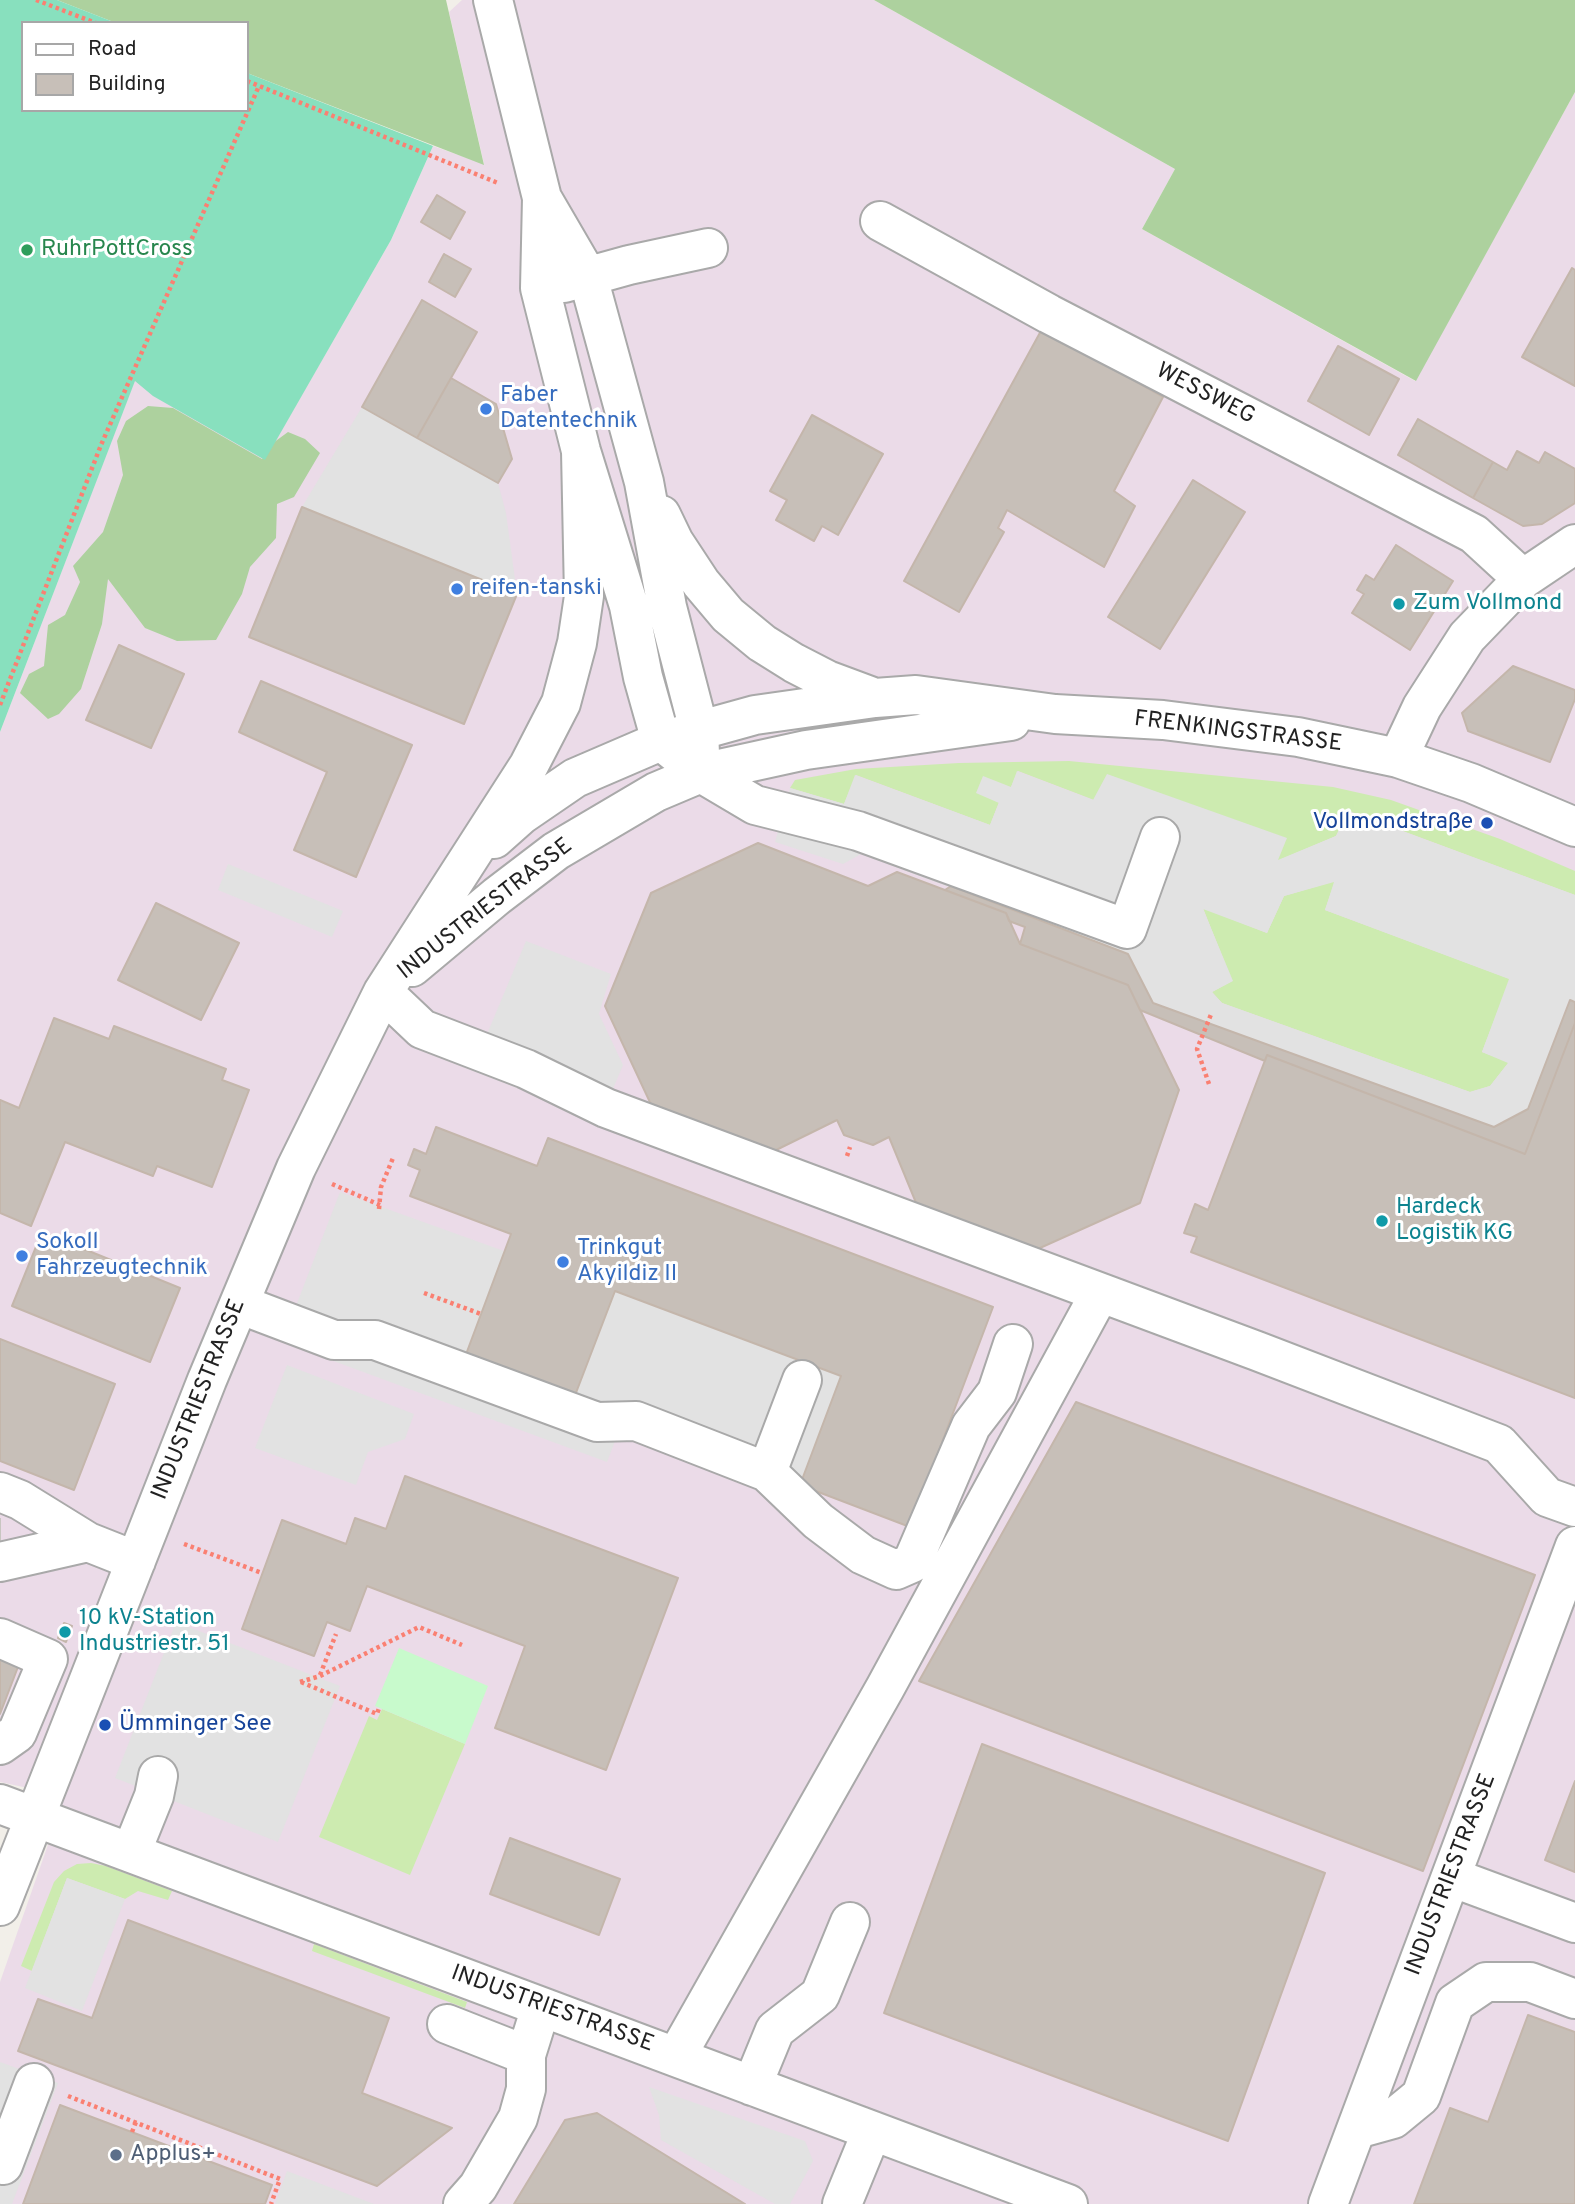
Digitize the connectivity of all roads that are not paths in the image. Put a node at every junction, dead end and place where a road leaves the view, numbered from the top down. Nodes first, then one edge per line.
1 (493, 0) edge
2 (542, 198) junction
3 (880, 221) dead end
4 (708, 248) dead end
5 (588, 277) junction
6 (540, 288) junction
7 (581, 451) junction
8 (644, 482) junction
9 (1575, 544) edge
10 (1523, 579) junction
11 (876, 698) junction
12 (1055, 715) junction
13 (699, 730) junction
14 (661, 741) junction
15 (1398, 758) junction
16 (701, 773) junction
17 (1575, 827) edge
18 (1160, 837) dead end
19 (463, 866) junction
20 (383, 992) junction
21 (1100, 1293) junction
22 (239, 1304) junction
23 (1013, 1344) dead end
24 (802, 1380) dead end
25 (767, 1472) junction
26 (0, 1492) edge
27 (1575, 1507) edge
28 (88, 1542) junction
29 (142, 1545) junction
30 (1575, 1546) edge
31 (1, 1550) edge
32 (0, 1638) edge
33 (0, 1745) edge
34 (158, 1776) dead end
35 (0, 1804) edge
36 (35, 1817) junction
37 (131, 1853) junction
38 (1451, 1877) junction
39 (0, 1906) edge
40 (850, 1922) dead end
41 (1575, 1923) edge
42 (1575, 1999) edge
43 (541, 2007) junction
44 (447, 2024) dead end
45 (527, 2054) junction
46 (676, 2057) junction
47 (34, 2083) road end
48 (752, 2086) junction
49 (1357, 2129) junction
50 (872, 2131) junction
51 (0, 2164) edge
52 (463, 2204) edge
53 (842, 2204) edge
54 (1068, 2204) edge
55 (1328, 2204) edge

1 - 2 street, INDUSTRIESTRASSE
2 - 5 street, INDUSTRIESTRASSE
2 - 6 street, INDUSTRIESTRASSE
3 - 10 street, WESSWEG
4 - 5 street
5 - 6 street
5 - 8 street, INDUSTRIESTRASSE
6 - 7 street, INDUSTRIESTRASSE
7 - 14 street, INDUSTRIESTRASSE
7 - 19 street, INDUSTRIESTRASSE
8 - 11 street, INDUSTRIESTRASSE
8 - 13 street, INDUSTRIESTRASSE
9 - 10 street
10 - 15 street
11 - 12 street, FRENKINGSTRASSE
11 - 13 street, FRENKINGSTRASSE
12 - 15 street, FRENKINGSTRASSE
12 - 16 street, FRENKINGSTRASSE
13 - 14 street, INDUSTRIESTRASSE
13 - 16 street, INDUSTRIESTRASSE
14 - 16 street
14 - 19 street, INDUSTRIESTRASSE
15 - 17 street, FRENKINGSTRASSE
16 - 18 street
16 - 20 street, INDUSTRIESTRASSE
19 - 20 street, INDUSTRIESTRASSE
20 - 21 street
20 - 22 street, INDUSTRIESTRASSE
21 - 27 street
21 - 46 street
22 - 25 street
22 - 29 street, INDUSTRIESTRASSE
23 - 25 street
24 - 25 street
26 - 28 street
28 - 29 street
28 - 31 street
29 - 36 street, INDUSTRIESTRASSE
30 - 38 street, INDUSTRIESTRASSE
32 - 33 street
34 - 37 street
35 - 36 street
36 - 37 street, INDUSTRIESTRASSE
36 - 39 street, INDUSTRIESTRASSE
37 - 43 street, INDUSTRIESTRASSE
38 - 41 street
38 - 49 street, INDUSTRIESTRASSE
40 - 48 street
42 - 49 street
43 - 45 street
43 - 46 street, INDUSTRIESTRASSE
44 - 45 street
45 - 52 street
46 - 48 street, INDUSTRIESTRASSE
47 - 51 street
48 - 50 street, INDUSTRIESTRASSE
49 - 55 street, INDUSTRIESTRASSE
50 - 53 street
50 - 54 street, INDUSTRIESTRASSE

